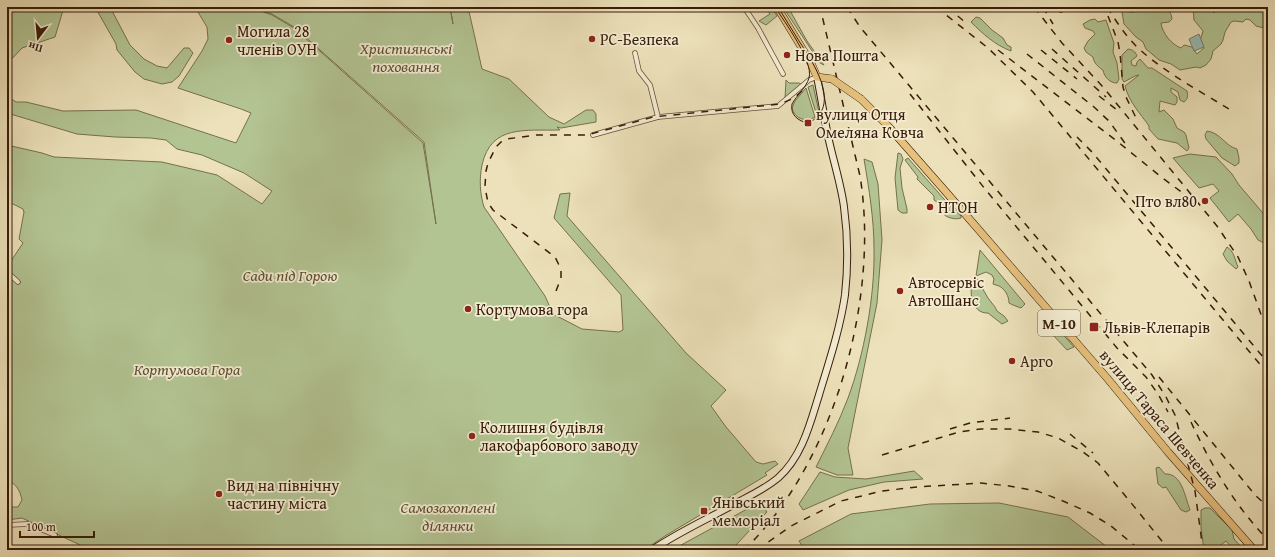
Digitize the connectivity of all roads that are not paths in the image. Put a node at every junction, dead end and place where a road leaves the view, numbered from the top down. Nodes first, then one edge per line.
1 (744, 7) edge
2 (776, 7) edge
3 (1065, 7) edge
4 (1061, 10) dead end
5 (635, 53) dead end
6 (784, 74) dead end
7 (817, 77) junction
8 (658, 117) junction
9 (593, 135) dead end
10 (7, 272) edge
11 (18, 282) dead end
12 (7, 525) edge
13 (54, 535) dead end
14 (652, 550) edge
15 (1254, 550) edge

1 - 6 street
2 - 7 main road
3 - 4 street
5 - 8 street
7 - 8 street
7 - 14 main road
7 - 15 main road, вулиця Тараса Шевченка / М-10, bridge
8 - 9 street
10 - 11 street
12 - 13 street

